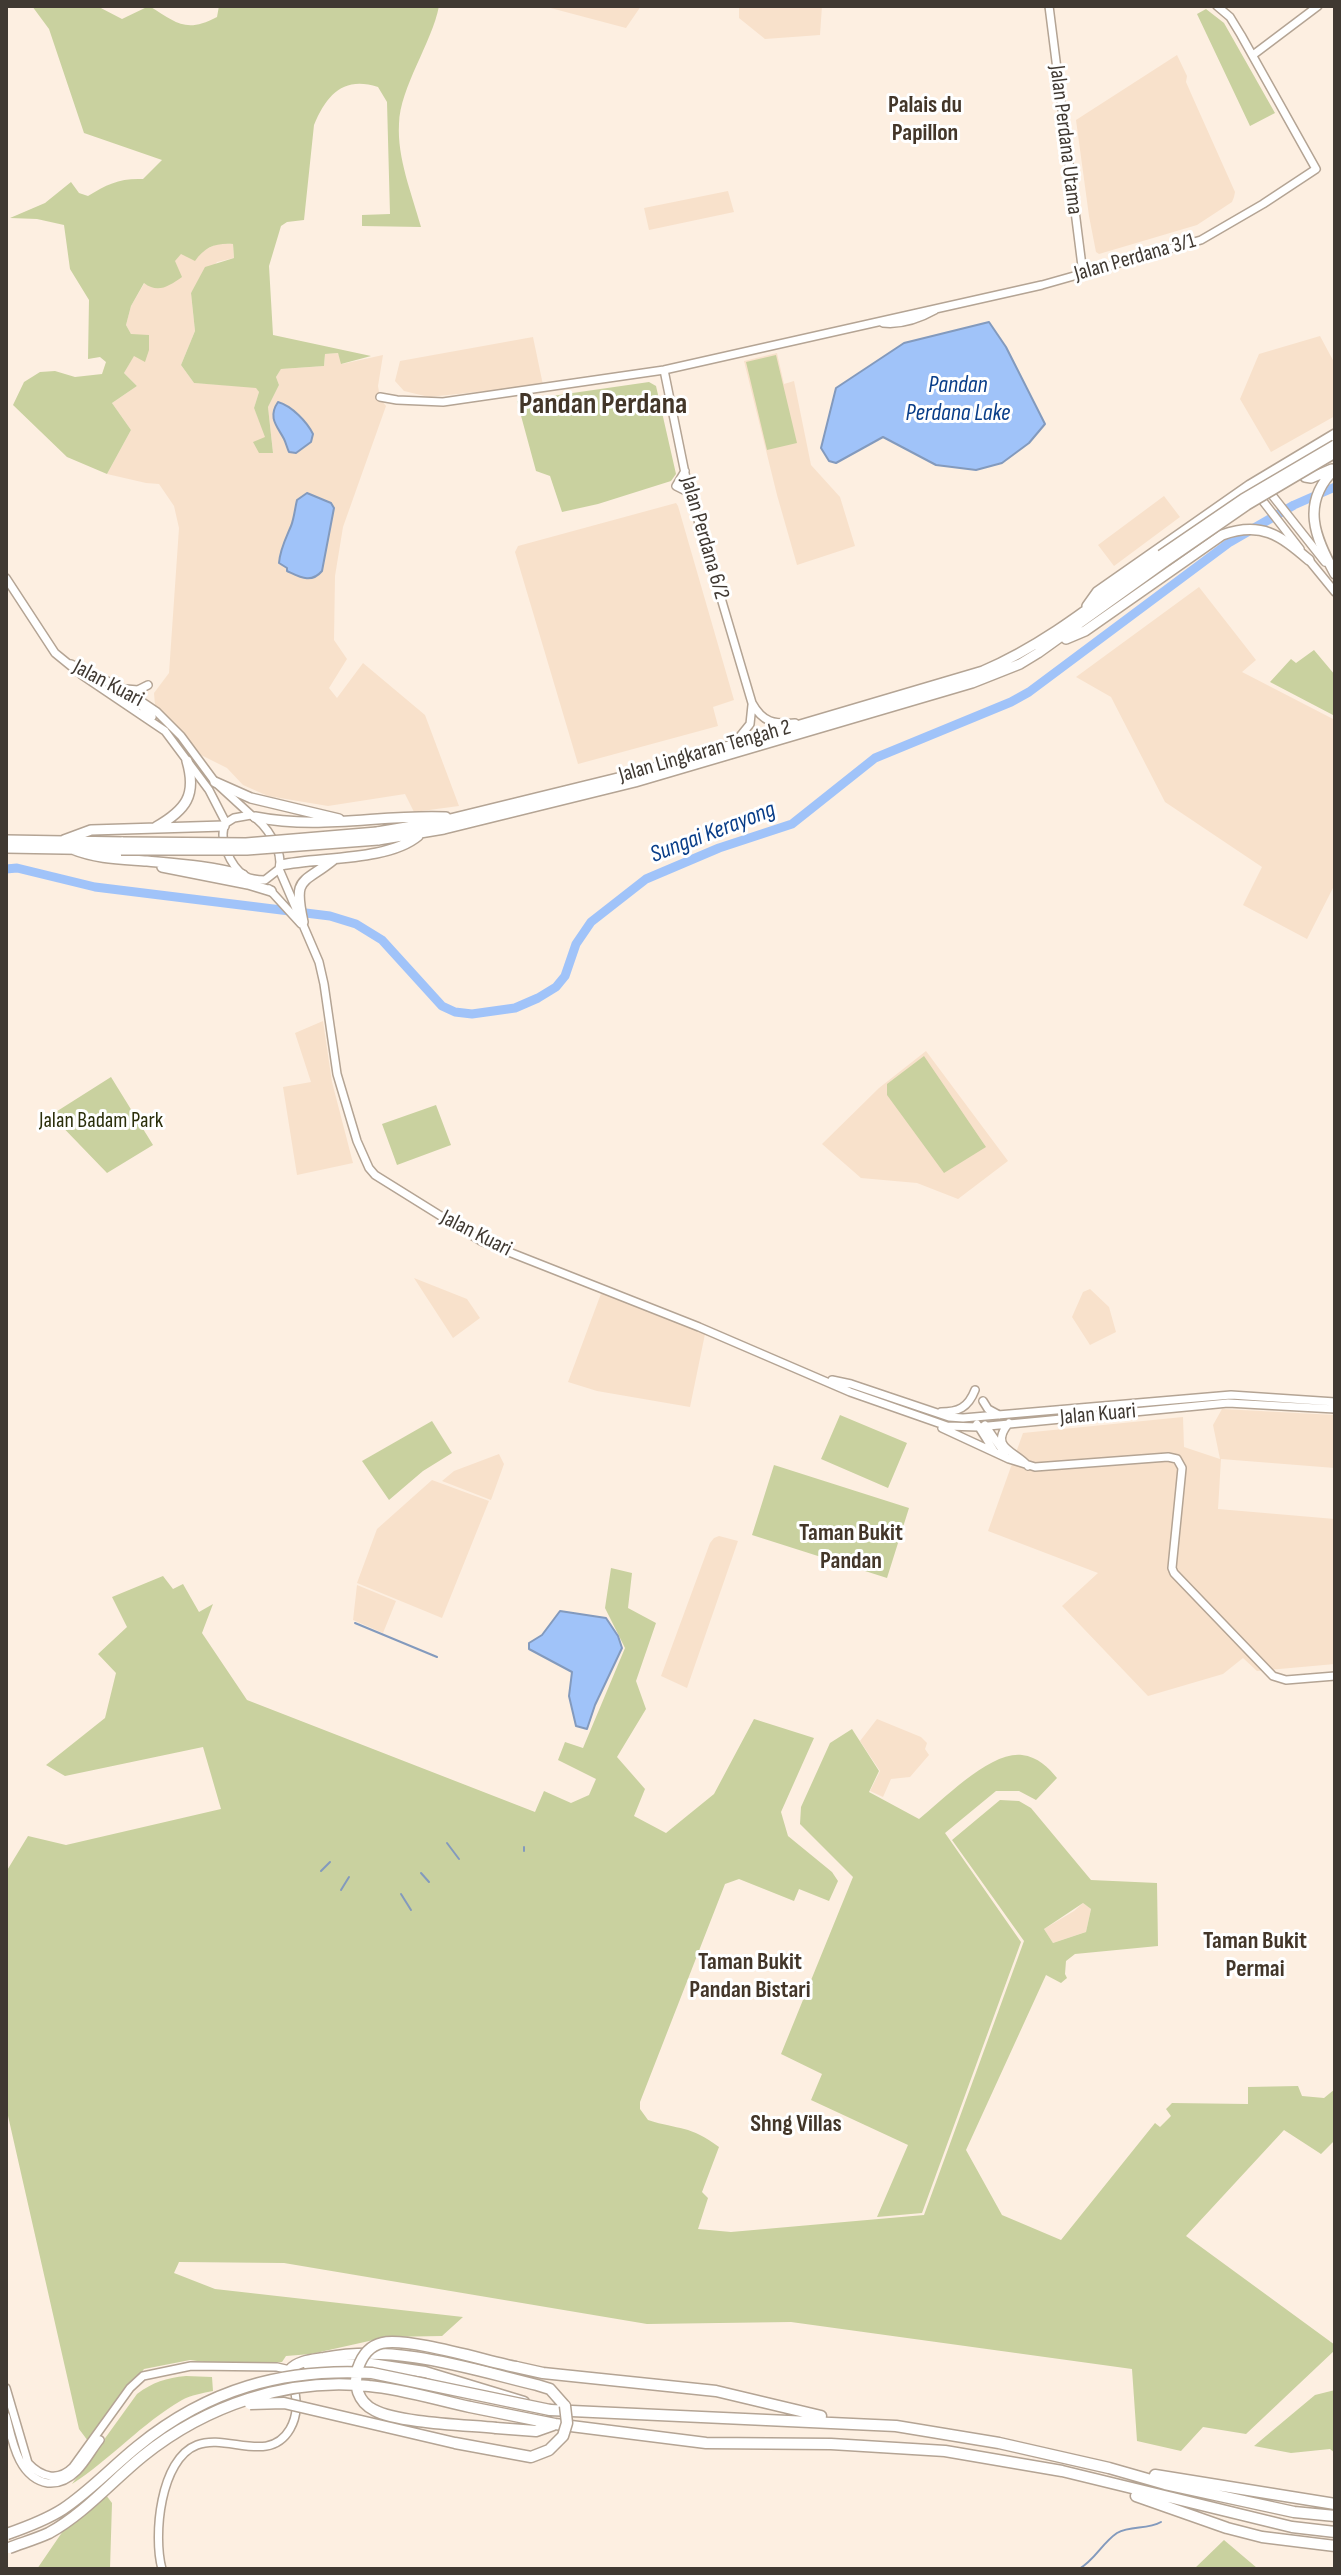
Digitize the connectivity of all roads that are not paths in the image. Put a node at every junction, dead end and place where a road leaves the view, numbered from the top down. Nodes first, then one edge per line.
1 (1049, 6) edge
2 (1217, 6) edge
3 (1318, 6) edge
4 (1266, 45) junction
5 (1253, 55) junction
6 (1261, 69) junction
7 (1083, 274) junction
8 (664, 370) junction
9 (380, 397) dead end
10 (1335, 434) edge
11 (1335, 445) edge
12 (1335, 453) edge
13 (1300, 454) junction
14 (1335, 468) edge
15 (1260, 478) junction
16 (1250, 485) junction
17 (1209, 512) junction
18 (1226, 534) junction
19 (1164, 558) junction
20 (1309, 560) junction
21 (1335, 574) edge
22 (6, 578) edge
23 (1335, 592) edge
24 (1086, 610) junction
25 (1049, 645) junction
26 (62, 660) junction
27 (120, 687) junction
28 (103, 688) junction
29 (139, 700) junction
30 (752, 703) junction
31 (157, 712) junction
32 (807, 723) junction
33 (165, 731) junction
34 (733, 745) junction
35 (187, 761) junction
36 (215, 782) junction
37 (253, 816) junction
38 (458, 817) junction
39 (354, 822) junction
40 (225, 824) junction
41 (156, 827) junction
42 (420, 834) junction
43 (378, 836) junction
44 (6, 840) edge
45 (64, 840) junction
46 (122, 846) junction
47 (6, 848) edge
48 (72, 849) junction
49 (336, 858) junction
50 (139, 861) junction
51 (280, 867) junction
52 (243, 875) junction
53 (258, 880) junction
54 (271, 891) junction
55 (297, 902) junction
56 (304, 926) junction
57 (822, 1378) junction
58 (975, 1390) dead end
59 (983, 1401) dead end
60 (1335, 1402) edge
61 (1335, 1409) edge
62 (930, 1412) junction
63 (1000, 1415) junction
64 (934, 1422) junction
65 (981, 1422) junction
66 (1009, 1423) junction
67 (996, 1453) junction
68 (1009, 1459) junction
69 (1028, 1466) junction
70 (1335, 1674) edge
71 (298, 2365) junction
72 (6, 2388) edge
73 (536, 2408) junction
74 (218, 2410) junction
75 (6, 2416) edge
76 (846, 2422) junction
77 (555, 2424) junction
78 (1109, 2468) junction
79 (1062, 2471) junction
80 (1335, 2504) edge
81 (1335, 2516) edge
82 (1335, 2532) edge
83 (7, 2534) edge
84 (1335, 2546) edge
85 (7, 2548) edge
86 (162, 2569) edge

1 - 7 street, Jalan Perdana Utama
2 - 5 street
3 - 4 street
4 - 5 street
4 - 6 street
5 - 6 street
6 - 7 street, Jalan Perdana 3/1
7 - 8 street, Jalan Perdana 3/1
8 - 9 street, Jalan Perdana 3/1
8 - 30 street, Jalan Perdana 6/2
10 - 13 highway
11 - 19 highway, Jalan Lingkaran Tengah 2, bridge
12 - 19 highway, Jalan Lingkaran Tengah 2, bridge
13 - 14 highway
13 - 15 highway
14 - 21 highway
15 - 16 highway
15 - 21 street
16 - 17 highway
16 - 20 street
17 - 18 highway
17 - 24 highway
18 - 20 highway
18 - 25 highway
19 - 24 highway, Jalan Lingkaran Tengah 2
19 - 25 highway, Jalan Lingkaran Tengah 2
20 - 23 street
22 - 26 street, Jalan Kuari
24 - 32 highway, Jalan Lingkaran Tengah 2
25 - 42 highway, Jalan Lingkaran Tengah 2
26 - 27 street, Jalan Kuari
26 - 28 street, Jalan Kuari
27 - 29 street, Jalan Kuari
27 - 31 street
28 - 29 street
28 - 33 street, Jalan Kuari
29 - 31 street, Jalan Kuari
29 - 33 street
30 - 32 street
30 - 34 street
31 - 36 street, Jalan Kuari
32 - 34 highway, Jalan Lingkaran Tengah 2
33 - 35 street, Jalan Kuari
34 - 38 highway, Jalan Lingkaran Tengah 2
35 - 40 street, Jalan Kuari
35 - 41 highway
36 - 37 street, Jalan Kuari
36 - 39 highway
37 - 39 highway
37 - 40 street
37 - 51 street
38 - 39 highway
38 - 43 highway, Jalan Lingkaran Tengah 2
40 - 41 highway
40 - 52 street
41 - 45 highway
42 - 43 highway, Jalan Lingkaran Tengah 2
42 - 49 highway
43 - 46 highway, Jalan Lingkaran Tengah 2, bridge
44 - 45 highway, Jalan Lingkaran Tengah 2
45 - 46 highway, Jalan Lingkaran Tengah 2
46 - 48 highway, Jalan Lingkaran Tengah 2
47 - 48 highway, Jalan Lingkaran Tengah 2
48 - 50 highway
49 - 51 highway
49 - 55 highway
50 - 52 highway
50 - 54 highway
51 - 53 street
51 - 55 street
52 - 53 street
53 - 54 street, Jalan Kuari
54 - 56 street, Jalan Kuari
55 - 56 highway
56 - 57 street, Jalan Kuari
57 - 62 street, Jalan Kuari
57 - 64 street, Jalan Kuari
58 - 62 street
59 - 63 street
60 - 63 street, Jalan Kuari
61 - 66 street, Jalan Kuari
62 - 65 street, Jalan Kuari
63 - 65 street, Jalan Kuari
64 - 65 street, Jalan Kuari
64 - 67 street
65 - 66 street, Jalan Kuari
65 - 67 street
65 - 68 street
66 - 69 street
67 - 68 street
68 - 69 street
69 - 70 street
71 - 72 street
71 - 73 highway, bridge
71 - 74 highway, bridge
71 - 75 street
71 - 86 street
73 - 76 highway, bridge
73 - 83 highway, bridge
74 - 77 highway, bridge
74 - 85 highway, bridge
76 - 77 highway, bridge
76 - 78 highway
77 - 79 highway
78 - 80 highway
78 - 81 highway
79 - 82 highway
79 - 84 highway

